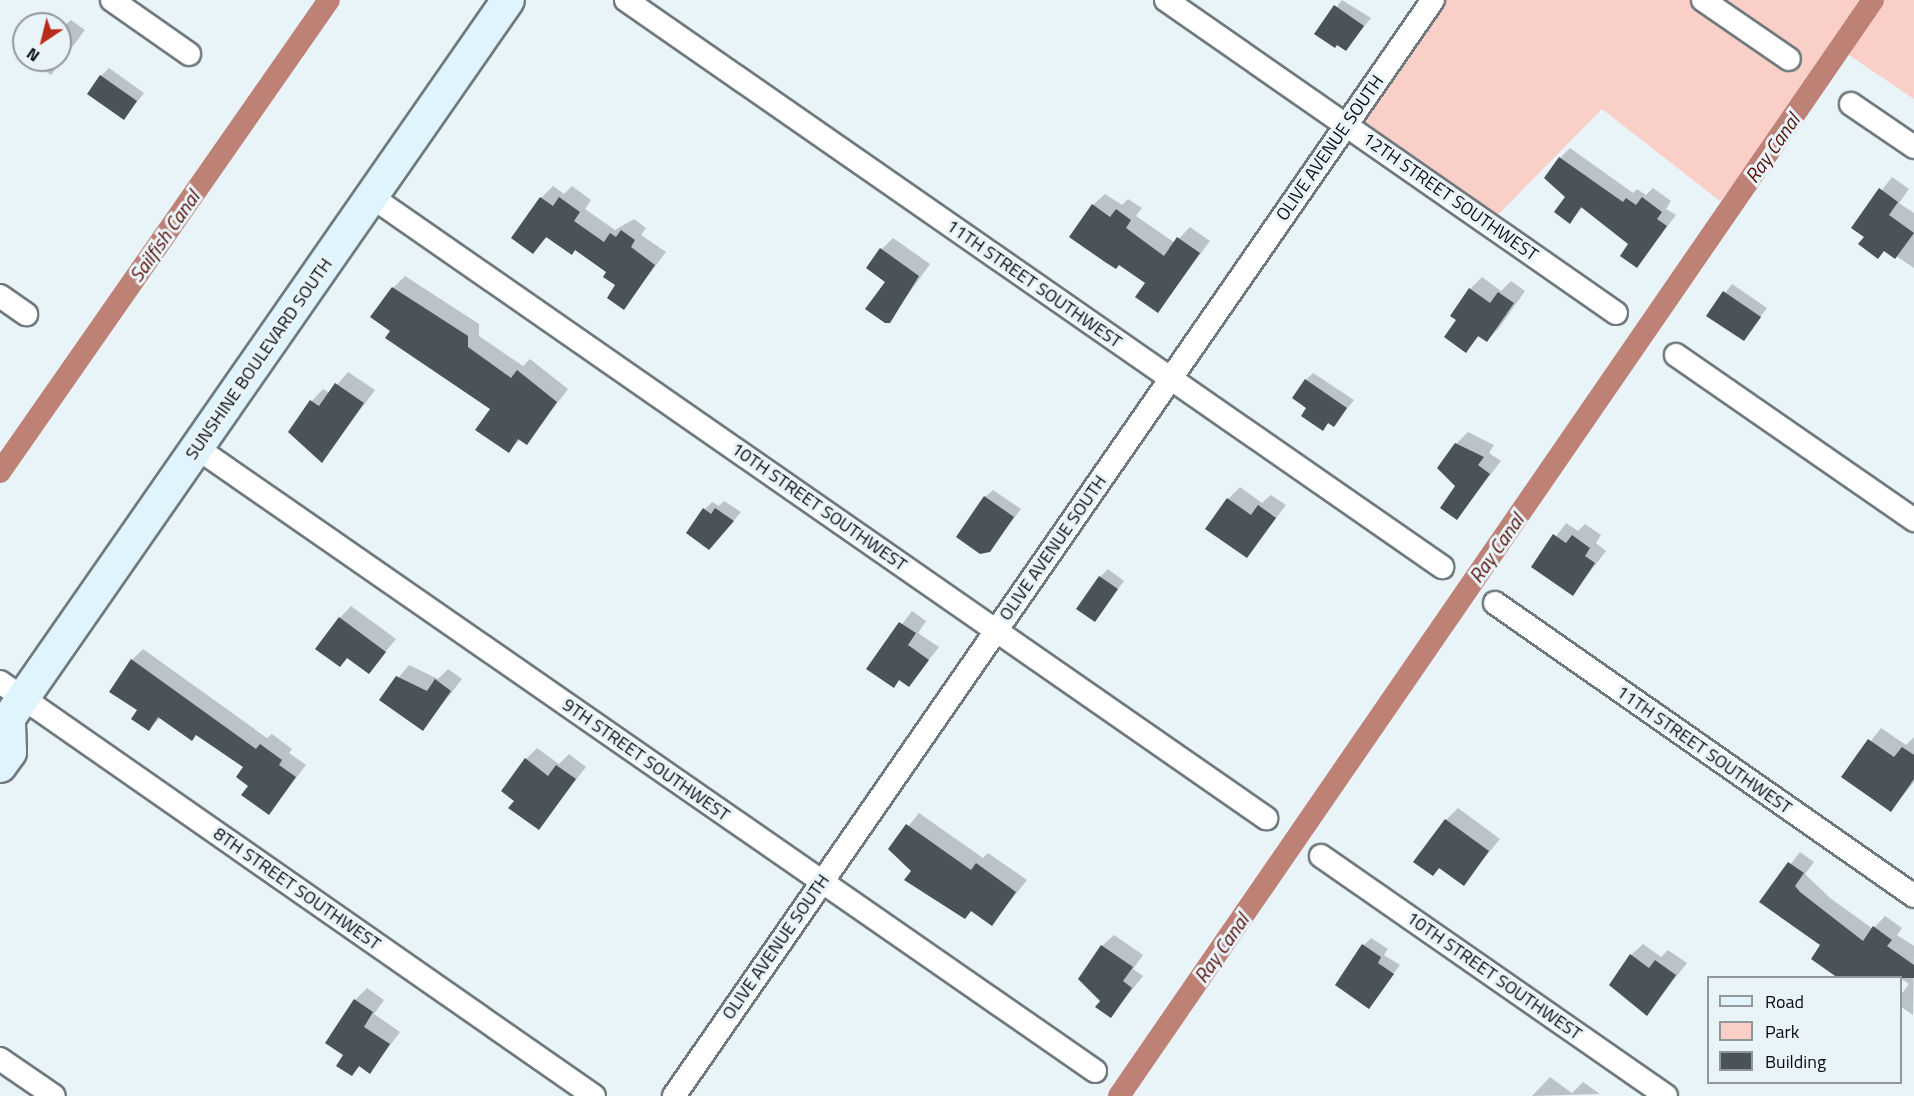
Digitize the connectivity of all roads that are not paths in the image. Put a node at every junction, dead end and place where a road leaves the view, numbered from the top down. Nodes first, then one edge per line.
1 (112, 0) edge
2 (508, 0) edge
3 (626, 0) edge
4 (1166, 0) edge
5 (1433, 0) edge
6 (1703, 0) edge
7 (189, 54) dead end
8 (1789, 59) dead end
9 (1851, 104) dead end
10 (1346, 125) junction
11 (1914, 147) edge
12 (372, 197) junction
13 (0, 296) edge
14 (1616, 313) dead end
15 (26, 314) dead end
16 (1676, 355) dead end
17 (1170, 379) junction
18 (196, 448) junction
19 (1914, 520) edge
20 (1442, 567) dead end
21 (1495, 603) dead end
22 (996, 630) junction
23 (8, 705) edge
24 (0, 766) edge
25 (1266, 818) dead end
26 (1321, 856) dead end
27 (821, 882) junction
28 (1914, 896) edge
29 (0, 1059) edge
30 (1095, 1071) dead end
31 (586, 1094) edge
32 (54, 1096) edge
33 (674, 1096) edge
34 (1666, 1096) edge

1 - 7 street
2 - 12 street, SUNSHINE BOULEVARD SOUTH
3 - 17 street, 11TH STREET SOUTHWEST
4 - 10 street, 12TH STREET SOUTHWEST
5 - 10 street, OLIVE AVENUE SOUTH
6 - 8 street
9 - 11 street
10 - 14 street, 12TH STREET SOUTHWEST
10 - 17 street, OLIVE AVENUE SOUTH
12 - 18 street, SUNSHINE BOULEVARD SOUTH
12 - 22 street, 10TH STREET SOUTHWEST
13 - 15 street
16 - 19 street
17 - 20 street, 11TH STREET SOUTHWEST
17 - 22 street, OLIVE AVENUE SOUTH
18 - 23 street, SUNSHINE BOULEVARD SOUTH
18 - 27 street, 9TH STREET SOUTHWEST
21 - 28 street, 11TH STREET SOUTHWEST
22 - 25 street, 10TH STREET SOUTHWEST
22 - 27 street, OLIVE AVENUE SOUTH
23 - 24 street
23 - 31 street, 8TH STREET SOUTHWEST
26 - 34 street, 10TH STREET SOUTHWEST
27 - 30 street, 9TH STREET SOUTHWEST
27 - 33 street, OLIVE AVENUE SOUTH
29 - 32 street

